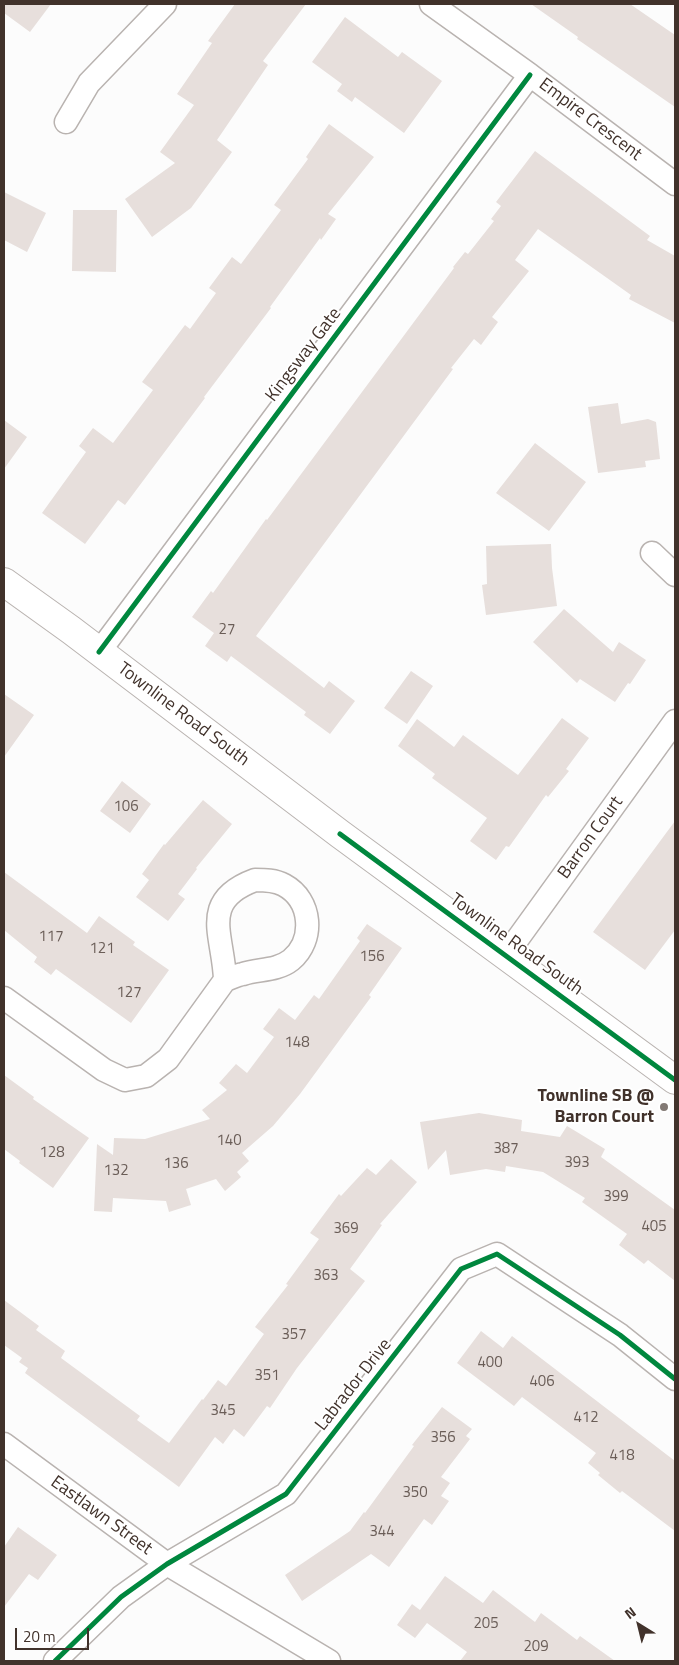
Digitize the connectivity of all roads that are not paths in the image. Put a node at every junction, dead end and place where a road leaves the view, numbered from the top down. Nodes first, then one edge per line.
1 (165, 4) edge
2 (431, 4) edge
3 (530, 75) junction
4 (66, 122) dead end
5 (675, 184) edge
6 (652, 553) dead end
7 (675, 575) edge
8 (4, 582) edge
9 (100, 652) junction
10 (675, 721) edge
11 (506, 955) junction
12 (225, 980) junction
13 (4, 998) edge
14 (675, 1080) edge
15 (675, 1379) edge
16 (4, 1444) edge
17 (167, 1564) junction
18 (55, 1661) edge
19 (329, 1661) edge

1 - 4 street
2 - 3 street, Empire Crescent
3 - 5 street, Empire Crescent
3 - 9 street, Kingsway Gate
6 - 7 street
8 - 9 main road, Townline Road South
9 - 11 main road, Townline Road South
10 - 11 street, Barron Court
11 - 14 main road, Townline Road South
12 - 12 street
12 - 13 street
15 - 17 street, Labrador Drive
16 - 17 street, Eastlawn Street
17 - 18 street, Labrador Drive
17 - 19 street, Eastlawn Street

